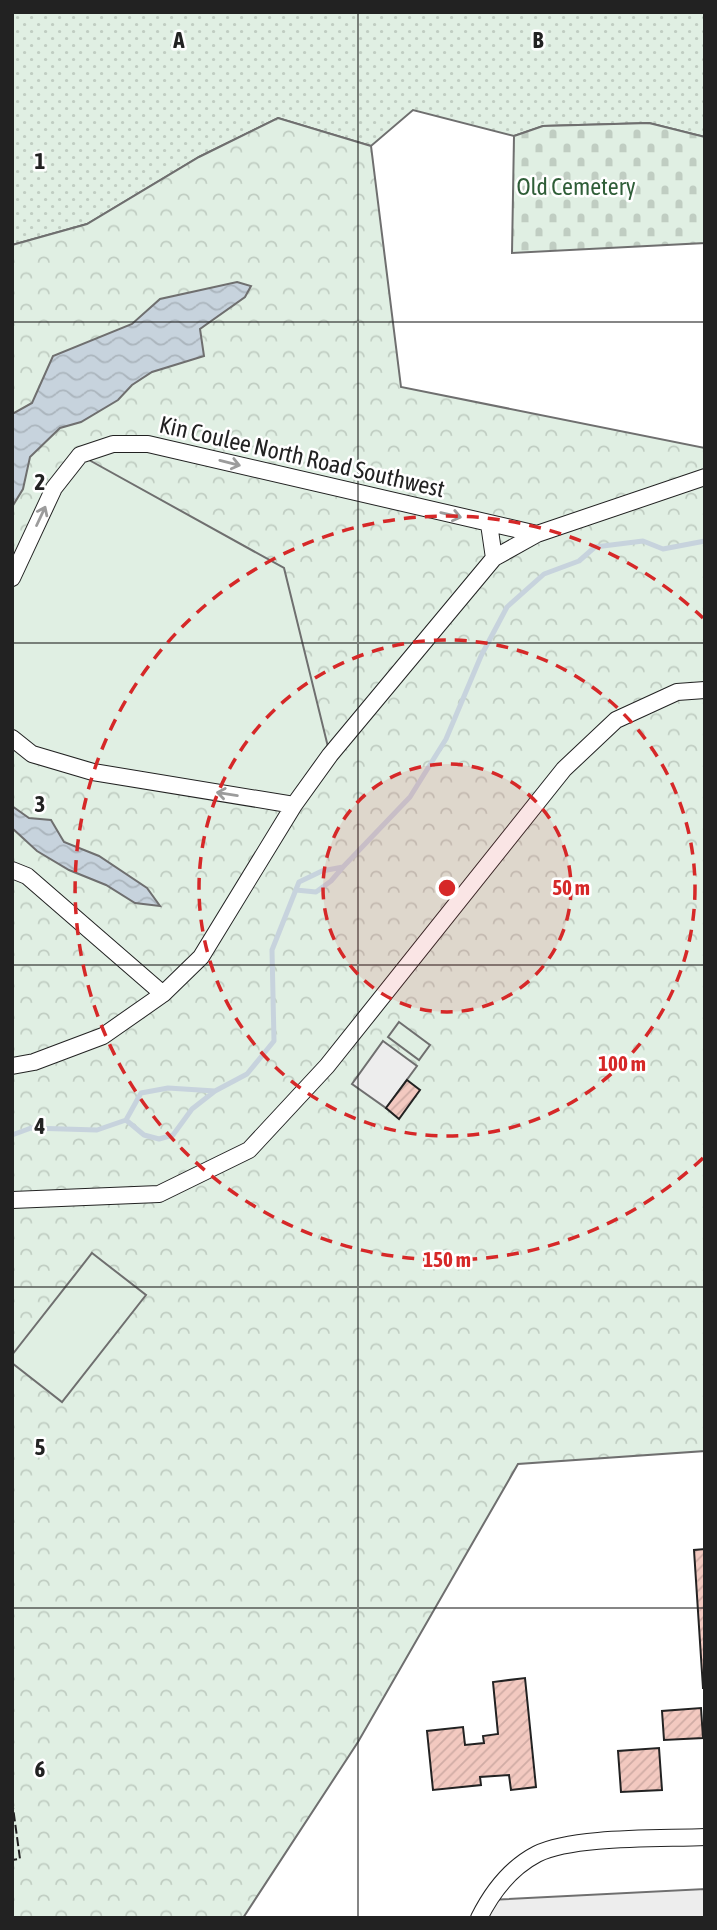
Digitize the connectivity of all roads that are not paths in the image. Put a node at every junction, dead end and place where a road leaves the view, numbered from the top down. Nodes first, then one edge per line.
1 (705, 477) edge
2 (489, 524) junction
3 (537, 534) junction
4 (494, 558) junction
5 (12, 578) edge
6 (705, 690) edge
7 (12, 738) edge
8 (294, 805) junction
9 (12, 870) edge
10 (163, 994) junction
11 (12, 1066) edge
12 (12, 1200) edge
13 (705, 1837) edge
14 (479, 1918) edge

1 - 3 street
2 - 3 street, Kin Coulee North Road Southwest
2 - 4 street
5 -> 2 street, Kin Coulee North Road Southwest
3 - 4 street
4 - 8 street
6 - 12 street
8 -> 7 street
8 - 10 street
9 - 10 street
10 - 11 street
13 - 14 street

